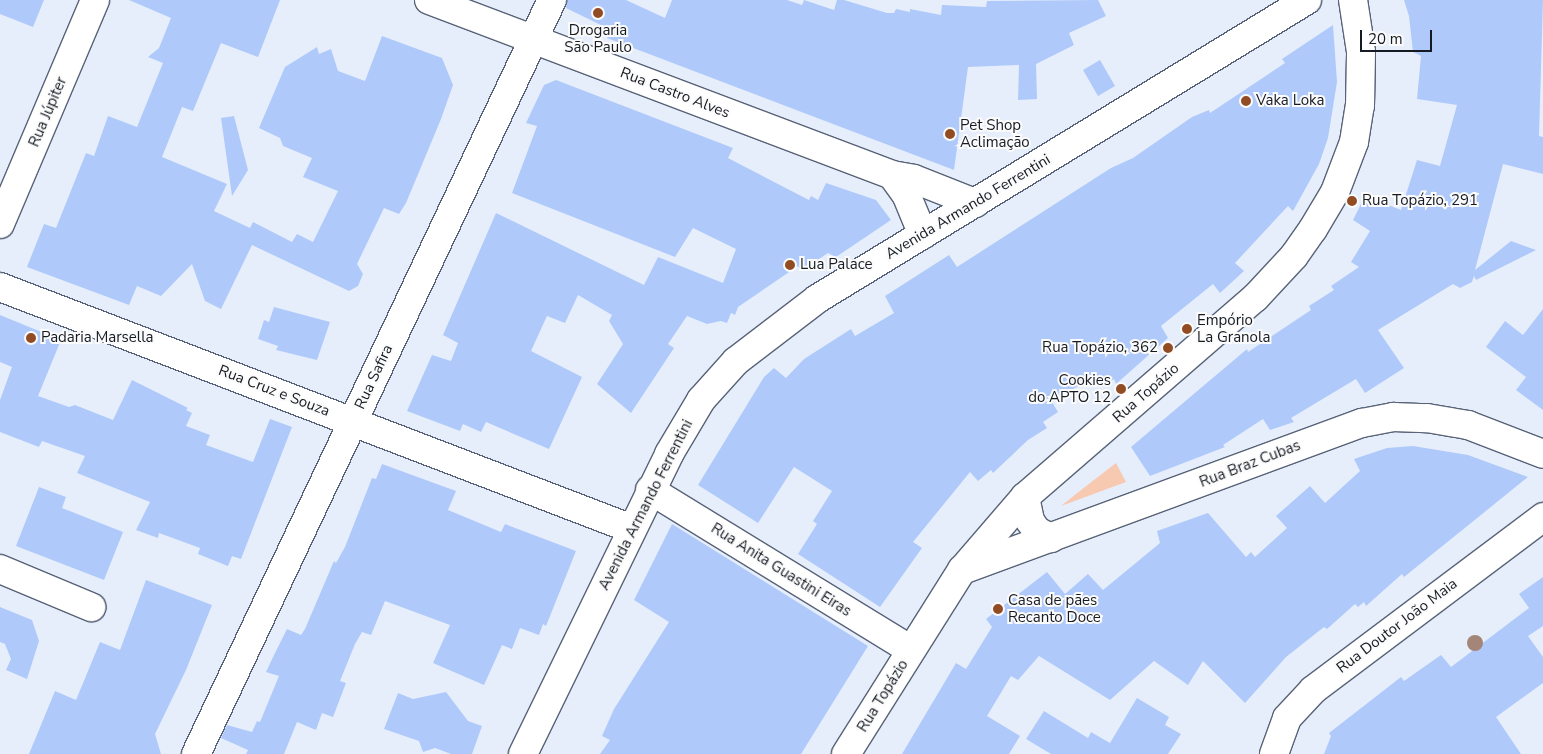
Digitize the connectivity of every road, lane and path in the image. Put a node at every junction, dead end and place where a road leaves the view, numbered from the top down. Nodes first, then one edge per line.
1 (95, 0) edge
2 (429, 0) edge
3 (552, 0) edge
4 (1307, 0) edge
5 (1353, 0) edge
6 (533, 40) junction
7 (892, 175) junction
8 (975, 203) junction
9 (0, 224) edge
10 (923, 235) junction
11 (0, 287) edge
12 (353, 422) junction
13 (1543, 454) edge
14 (650, 490) junction
15 (1025, 497) junction
16 (1543, 517) edge
17 (632, 528) junction
18 (1051, 538) junction
19 (0, 568) edge
20 (962, 570) junction
21 (91, 607) dead end
22 (911, 650) junction
23 (196, 754) edge
24 (523, 754) edge
25 (846, 754) edge
26 (1274, 754) edge

1 - 9 street, Rua Júpiter
2 - 6 street, Rua Castro Alves
3 - 6 street, Rua Safira
4 - 8 street, Avenida Armando Ferrentini
5 - 15 street, Rua Topázio
6 - 7 street, Rua Castro Alves
6 - 12 street, Rua Safira
7 - 8 street, Rua Castro Alves
7 - 10 street
8 - 10 street, Avenida Armando Ferrentini
10 - 14 street, Avenida Armando Ferrentini
11 - 12 street, Rua Cruz e Souza
12 - 17 street, Rua Cruz e Souza
12 - 23 street, Rua Safira
13 - 18 street, Rua Braz Cubas
14 - 17 street, Avenida Armando Ferrentini
14 - 22 street, Rua Anita Guastini Eiras
15 - 18 street
15 - 20 street, Rua Topázio
16 - 26 street, Rua Doutor João Maia
17 - 24 street, Avenida Armando Ferrentini
18 - 20 street, Rua Braz Cubas
19 - 21 street
20 - 22 street, Rua Topázio
22 - 25 street, Rua Topázio

